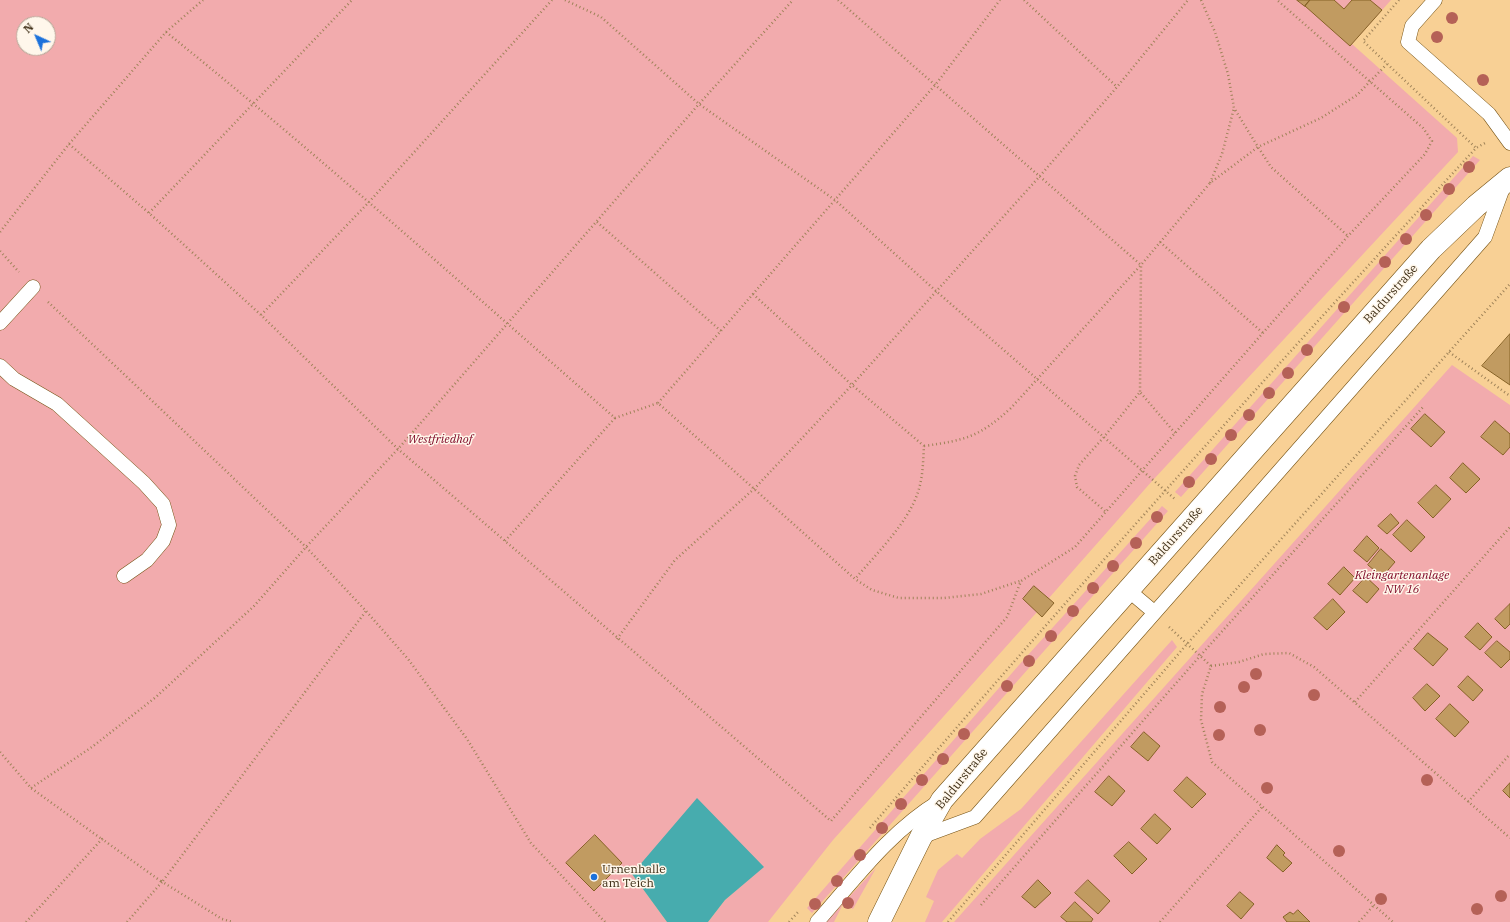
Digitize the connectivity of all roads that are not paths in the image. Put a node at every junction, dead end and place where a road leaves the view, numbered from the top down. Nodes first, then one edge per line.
1 (1435, 0) edge
2 (1506, 138) edge
3 (1508, 183) edge
4 (33, 287) road end
5 (0, 324) edge
6 (0, 366) edge
7 (124, 576) dead end
8 (1128, 590) junction
9 (1154, 612) junction
10 (942, 800) junction
11 (921, 837) junction
12 (817, 922) edge
13 (879, 922) edge

1 - 2 lane
3 - 8 street, Baldurstraße
3 - 9 lane
4 - 5 lane
6 - 7 lane
8 - 9 lane
8 - 10 street, Baldurstraße
9 - 11 lane
10 - 11 street, Baldurstraße
10 - 12 lane
11 - 13 street, Baldurstraße

